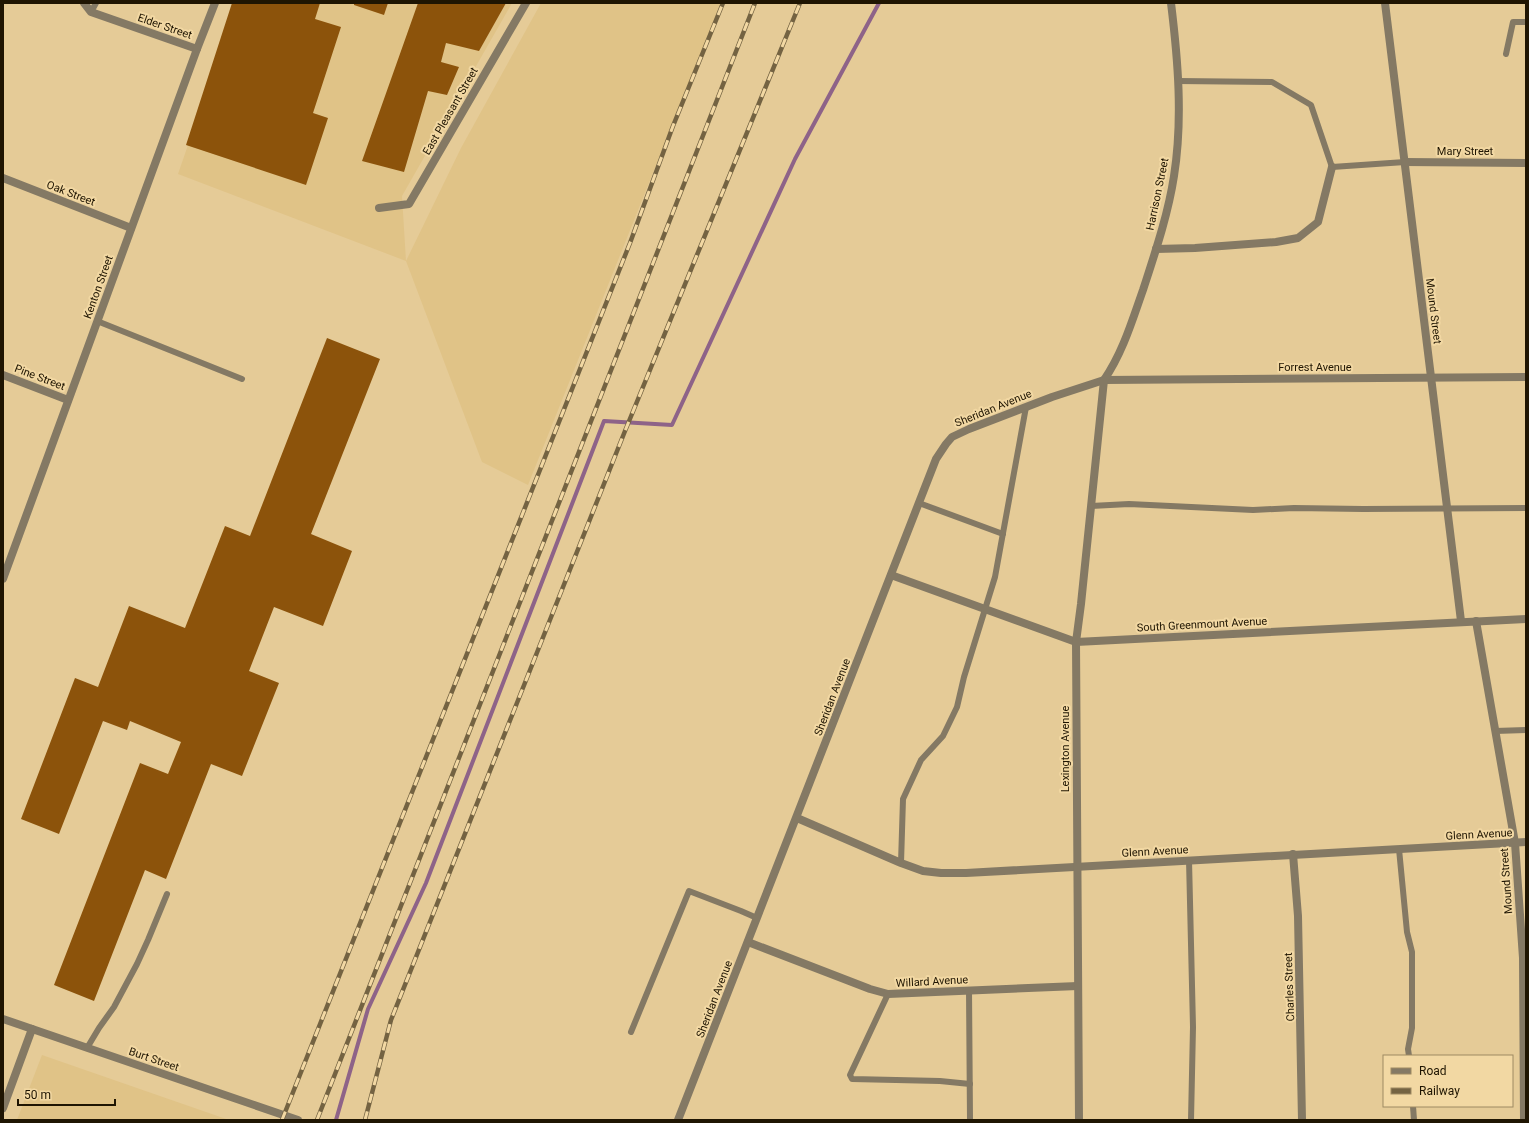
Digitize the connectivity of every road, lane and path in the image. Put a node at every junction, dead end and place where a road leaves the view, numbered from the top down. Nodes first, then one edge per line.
1 (84, 3) edge
2 (96, 3) edge
3 (215, 3) edge
4 (526, 3) edge
5 (1171, 3) edge
6 (1385, 3) edge
7 (91, 12) junction
8 (1526, 22) edge
9 (197, 49) junction
10 (1506, 54) dead end
11 (1178, 81) junction
12 (1405, 162) junction
13 (1526, 163) edge
14 (1332, 167) junction
15 (3, 178) edge
16 (379, 208) dead end
17 (131, 228) junction
18 (1156, 249) junction
19 (97, 321) junction
20 (3, 375) edge
21 (1431, 377) junction
22 (1526, 377) edge
23 (242, 379) dead end
24 (1104, 380) junction
25 (68, 400) junction
26 (1026, 407) junction
27 (919, 503) junction
28 (1092, 506) junction
29 (1447, 508) junction
30 (1526, 508) edge
31 (1003, 534) junction
32 (891, 575) junction
33 (3, 579) edge
34 (985, 609) junction
35 (1526, 619) edge
36 (1461, 621) junction
37 (1476, 621) junction
38 (1076, 642) junction
39 (1526, 730) edge
40 (1495, 731) junction
41 (797, 818) junction
42 (1526, 842) edge
43 (1515, 843) junction
44 (1399, 849) junction
45 (1293, 854) junction
46 (1188, 860) junction
47 (901, 863) junction
48 (1077, 867) junction
49 (167, 894) dead end
50 (757, 918) junction
51 (748, 942) junction
52 (1078, 986) junction
53 (969, 990) junction
54 (888, 994) junction
55 (3, 1019) edge
56 (32, 1029) junction
57 (631, 1032) dead end
58 (88, 1048) junction
59 (1409, 1055) edge
60 (970, 1084) junction
61 (1413, 1107) edge
62 (3, 1108) edge
63 (298, 1120) edge
64 (678, 1120) edge
65 (970, 1120) edge
66 (1079, 1120) edge
67 (1191, 1120) edge
68 (1302, 1120) edge
69 (1414, 1120) edge
70 (1524, 1120) edge

1 - 7 street
2 - 7 lane
3 - 9 street, Kenton Street
4 - 16 street, East Pleasant Street
5 - 11 street, Harrison Street
6 - 12 street, Mound Street
7 - 9 street, Elder Street
8 - 10 lane
9 - 17 street, Kenton Street
11 - 14 lane
11 - 18 street, Harrison Street
12 - 13 street, Mary Street
12 - 14 lane
12 - 21 street, Mound Street
14 - 18 street
15 - 17 street, Oak Street
17 - 19 street, Kenton Street
18 - 24 street, Harrison Street
19 - 23 lane
19 - 25 street, Kenton Street
20 - 25 street, Pine Street
21 - 22 street, Forrest Avenue
21 - 24 street, Forrest Avenue
21 - 29 street, Mound Street
24 - 26 street, Sheridan Avenue
24 - 28 street, Lexington Avenue
25 - 33 street, Kenton Street
26 - 27 street, Sheridan Avenue
26 - 31 lane
27 - 31 lane
27 - 32 street, Sheridan Avenue
28 - 29 lane
28 - 38 street, Lexington Avenue
29 - 30 lane
29 - 36 street, Mound Street
31 - 34 lane
32 - 34 street, South Greenmount Avenue
32 - 41 street, Sheridan Avenue
34 - 38 street, South Greenmount Avenue
34 - 47 lane
35 - 37 street, South Greenmount Avenue
36 - 37 street, South Greenmount Avenue
36 - 38 street, South Greenmount Avenue
37 - 40 street, Mound Street
38 - 48 street, Lexington Avenue
39 - 40 lane
40 - 43 street, Mound Street
41 - 47 street, Glenn Avenue
41 - 50 street, Sheridan Avenue
42 - 43 street, Glenn Avenue
43 - 44 street, Glenn Avenue
43 - 70 street, Mound Street
44 - 45 street, Glenn Avenue
44 - 59 lane
45 - 46 street, Glenn Avenue
45 - 68 street, Charles Street
46 - 48 street, Glenn Avenue
46 - 67 lane
47 - 48 street, Glenn Avenue
48 - 52 street, Lexington Avenue
49 - 58 lane
50 - 51 street, Sheridan Avenue
50 - 57 lane
51 - 54 street, Willard Avenue
51 - 64 street, Sheridan Avenue
52 - 53 street, Willard Avenue
52 - 66 street, Lexington Avenue
53 - 54 street, Willard Avenue
53 - 60 lane
54 - 60 lane
55 - 56 street, Burt Street
56 - 58 street, Burt Street
56 - 62 street
58 - 63 street, Burt Street
60 - 65 lane
61 - 69 lane

